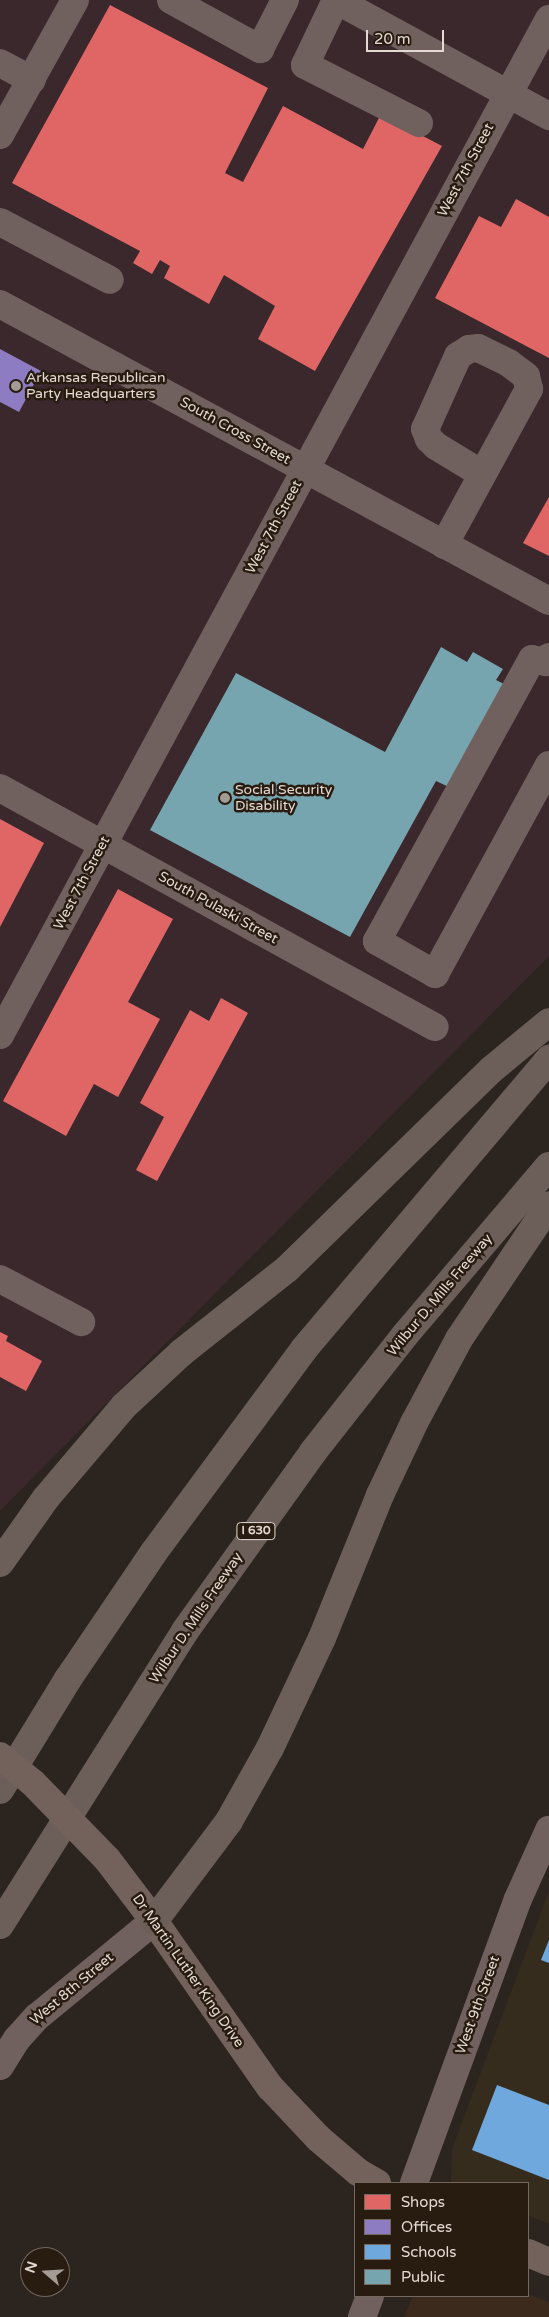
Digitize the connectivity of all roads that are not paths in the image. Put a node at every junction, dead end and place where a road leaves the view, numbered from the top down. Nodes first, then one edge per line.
1 (75, 0) edge
2 (171, 0) edge
3 (284, 0) edge
4 (336, 0) edge
5 (549, 18) edge
6 (0, 63) edge
7 (32, 80) junction
8 (507, 93) junction
9 (549, 116) edge
10 (419, 123) dead end
11 (0, 135) edge
12 (0, 222) edge
13 (110, 280) dead end
14 (0, 304) edge
15 (305, 470) junction
16 (482, 474) dead end
17 (444, 545) junction
18 (549, 601) edge
19 (549, 657) edge
20 (549, 765) edge
21 (0, 788) edge
22 (103, 844) junction
23 (549, 1022) edge
24 (435, 1027) dead end
25 (0, 1035) edge
26 (549, 1059) edge
27 (549, 1166) edge
28 (549, 1205) edge
29 (0, 1279) edge
30 (81, 1322) dead end
31 (0, 1563) edge
32 (0, 1756) edge
33 (0, 1790) edge
34 (549, 1830) edge
35 (154, 1921) junction
36 (0, 1924) edge
37 (0, 2066) edge
38 (375, 2182) edge
39 (414, 2182) edge
40 (529, 2253) edge
41 (549, 2262) edge
42 (370, 2297) edge
43 (362, 2317) edge

1 - 7 street
2 - 3 street
4 - 8 street
4 - 10 street
5 - 8 street, West 7th Street
6 - 7 street
7 - 11 street
8 - 9 street
8 - 15 street, West 7th Street
12 - 13 street
14 - 15 street, South Cross Street
15 - 17 street, South Cross Street
15 - 22 street, West 7th Street
16 - 17 street
17 - 18 street, South Cross Street
19 - 20 street
21 - 22 street, South Pulaski Street
22 - 24 street, South Pulaski Street
22 - 25 street, West 7th Street
23 - 31 highway
26 - 33 highway
27 - 36 highway, Wilbur D. Mills Freeway / I 630
28 - 35 highway
29 - 30 street
32 - 35 main road, Dr Martin Luther King Drive, bridge
34 - 39 street, West 9th Street
35 - 37 street, West 8th Street
35 - 38 main road, Dr Martin Luther King Drive
40 - 41 main road
42 - 43 street

